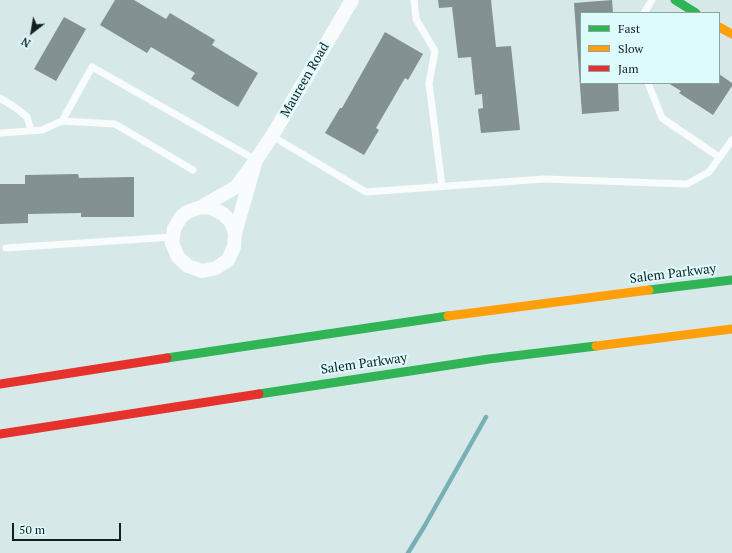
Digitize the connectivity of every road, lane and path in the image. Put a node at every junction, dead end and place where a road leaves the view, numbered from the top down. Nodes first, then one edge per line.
1 (352, 0) edge
2 (414, 0) edge
3 (652, 0) edge
4 (675, 0) edge
5 (645, 12) edge
6 (694, 12) edge
7 (720, 27) edge
8 (732, 34) edge
9 (648, 84) edge
10 (0, 98) edge
11 (62, 121) junction
12 (31, 130) junction
13 (0, 133) edge
14 (272, 136) junction
15 (732, 140) edge
16 (719, 157) junction
17 (256, 160) junction
18 (193, 170) dead end
19 (442, 186) junction
20 (201, 208) junction
21 (235, 233) junction
22 (173, 237) junction
23 (6, 248) dead end
24 (732, 280) edge
25 (732, 329) edge
26 (0, 384) edge
27 (0, 434) edge

1 - 14 street, Maureen Road
2 - 19 lane
3 - 5 lane
4 - 6 main road
7 - 8 main road
9 - 16 lane
10 - 12 lane
11 - 12 lane
11 - 17 lane
11 - 18 lane
12 - 13 lane
14 - 17 street, Maureen Road
14 - 19 lane
15 - 16 lane
16 - 19 lane
17 - 20 street, Maureen Road
17 - 21 street, Maureen Road
20 - 21 street
20 - 22 street, Maureen Road
21 - 22 street, Maureen Road
22 - 23 lane
24 - 26 main road, Salem Parkway
25 - 27 main road, Salem Parkway

